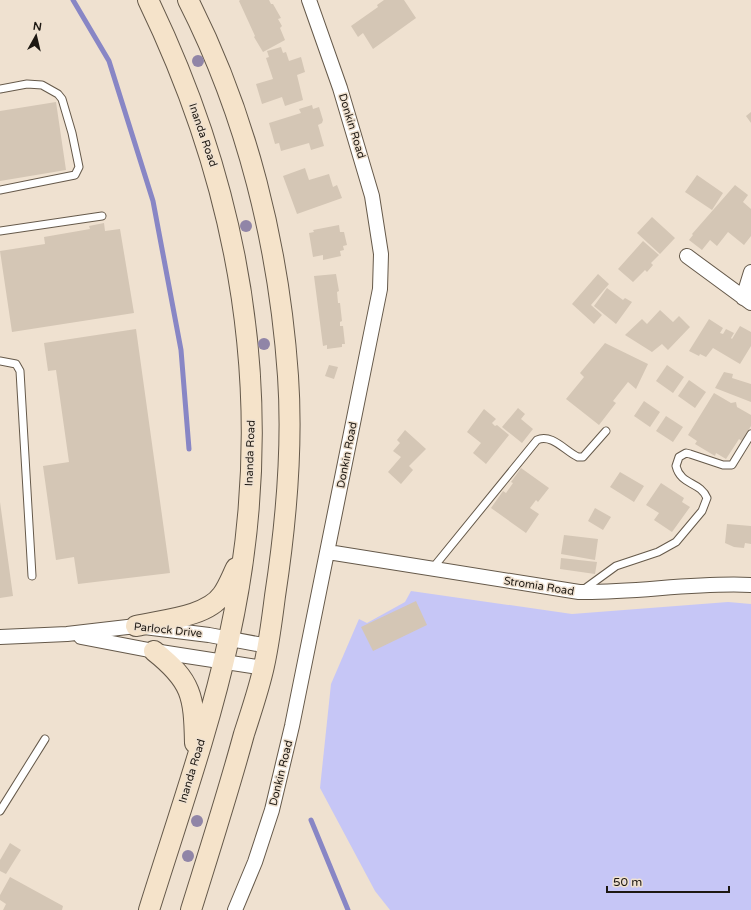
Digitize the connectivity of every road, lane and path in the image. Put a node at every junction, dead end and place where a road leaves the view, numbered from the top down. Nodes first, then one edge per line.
1 (148, 0) edge
2 (188, 0) edge
3 (309, 0) edge
4 (0, 89) edge
5 (0, 190) edge
6 (102, 216) dead end
7 (0, 231) edge
8 (687, 256) dead end
9 (751, 272) edge
10 (747, 300) edge
11 (0, 361) edge
12 (606, 431) dead end
13 (751, 434) edge
14 (328, 552) junction
15 (243, 554) junction
16 (432, 569) junction
17 (32, 576) dead end
18 (751, 586) edge
19 (579, 592) junction
20 (136, 626) junction
21 (67, 634) junction
22 (0, 637) edge
23 (230, 638) junction
24 (268, 646) junction
25 (154, 651) junction
26 (224, 661) junction
27 (264, 668) junction
28 (45, 739) dead end
29 (196, 759) junction
30 (0, 811) edge
31 (149, 910) edge
32 (191, 910) edge
33 (235, 910) edge

1 - 15 main road, Inanda Road
2 - 24 main road
3 - 14 street, Donkin Road
4 - 5 lane
6 - 7 lane
8 - 10 street
9 - 10 street
11 - 17 lane
12 - 16 lane
13 - 19 lane
14 - 16 street, Stromia Road
14 - 33 street, Donkin Road
15 - 20 main road
15 - 23 main road, Inanda Road
16 - 19 street, Stromia Road
18 - 19 street, Stromia Road
20 - 21 street, Parlock Drive
20 - 23 street, Parlock Drive
21 - 22 street, Parlock Drive
21 - 25 street, Parlock Drive
23 - 24 street, Parlock Drive
23 - 26 main road, Inanda Road
24 - 27 main road
25 - 26 street, Parlock Drive
25 - 29 main road
26 - 27 street, Parlock Drive
26 - 29 main road, Inanda Road
27 - 32 main road
28 - 30 lane
29 - 31 main road, Inanda Road

